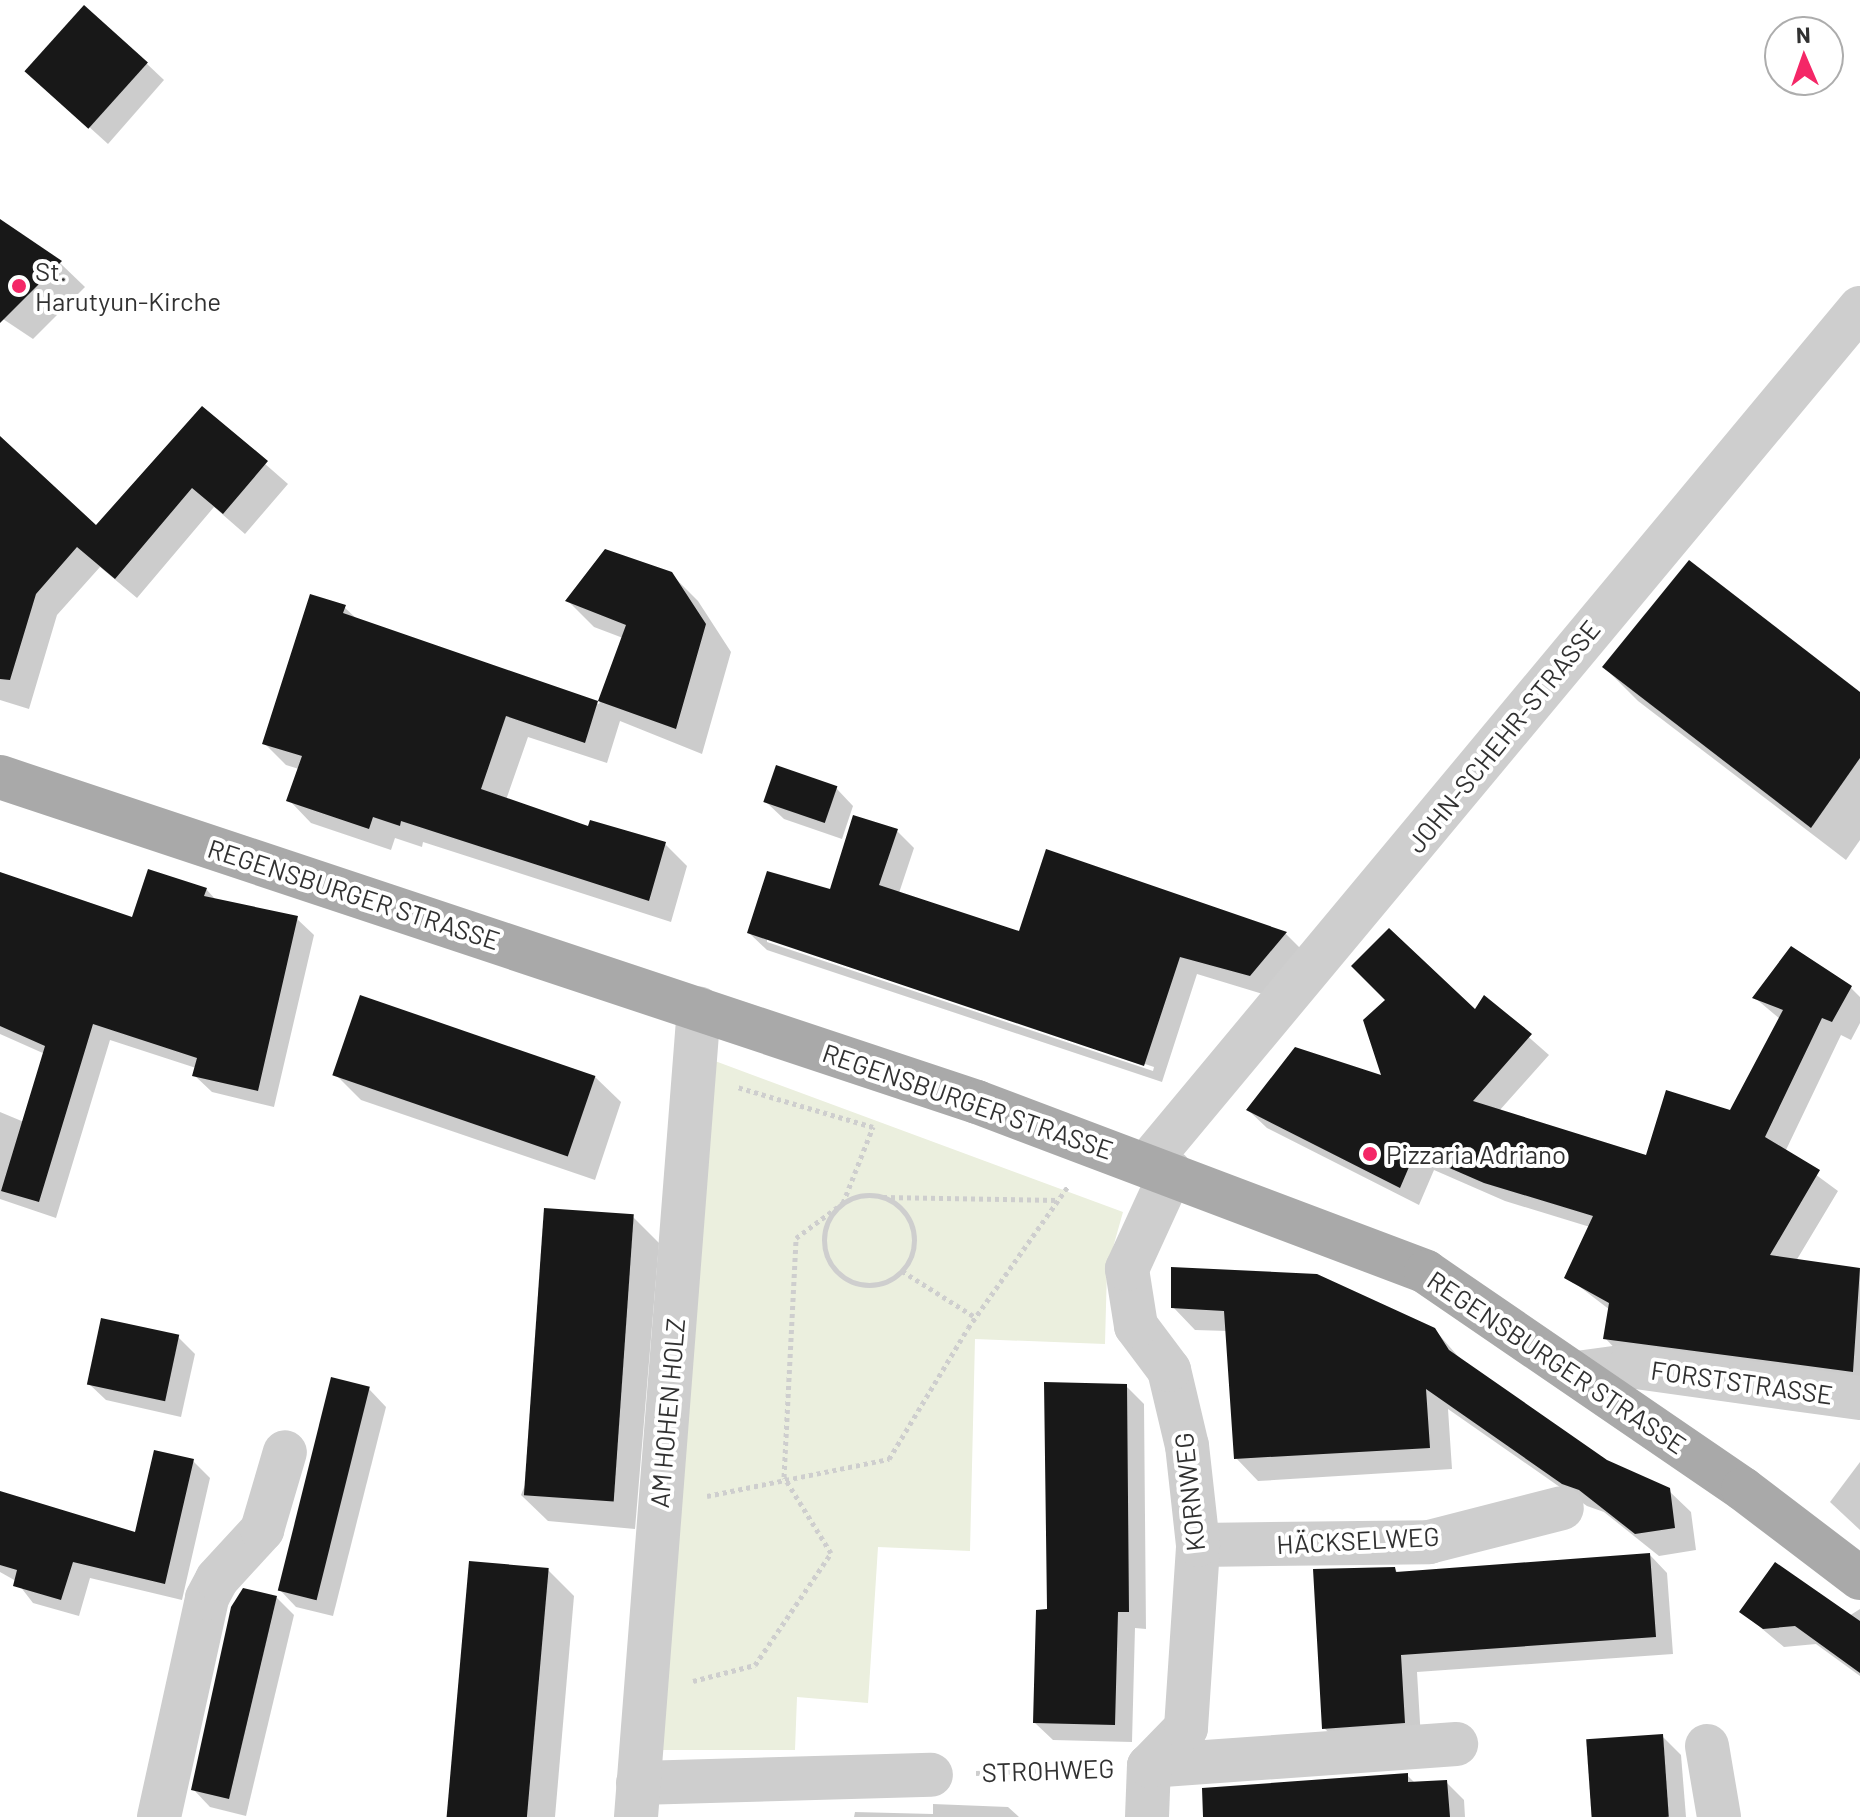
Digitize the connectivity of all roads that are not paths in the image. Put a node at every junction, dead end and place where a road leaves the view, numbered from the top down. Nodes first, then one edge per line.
1 (1860, 308) edge
2 (1, 780) edge
3 (699, 1008) junction
4 (1159, 1168) junction
5 (1577, 1373) junction
6 (1860, 1398) edge
7 (285, 1452) dead end
8 (1562, 1508) dead end
9 (1198, 1545) junction
10 (1860, 1578) edge
11 (1456, 1744) dead end
12 (1707, 1746) dead end
13 (1149, 1766) junction
14 (931, 1775) road end
15 (637, 1800) edge
16 (159, 1817) edge
17 (1147, 1817) edge
18 (1719, 1817) edge

1 - 4 street, JOHN-SCHEHR-STRASSE
2 - 3 main road, REGENSBURGER STRASSE
3 - 4 main road, REGENSBURGER STRASSE
3 - 15 street, AM HOHEN HOLZ
4 - 5 main road, REGENSBURGER STRASSE
4 - 9 street, KORNWEG
5 - 6 street, FORSTSTRASSE
5 - 10 main road, REGENSBURGER STRASSE
7 - 16 street
8 - 9 street, HÄCKSELWEG
9 - 13 street, KORNWEG
11 - 13 street, STROHWEG
12 - 18 street
13 - 17 street
14 - 15 street

